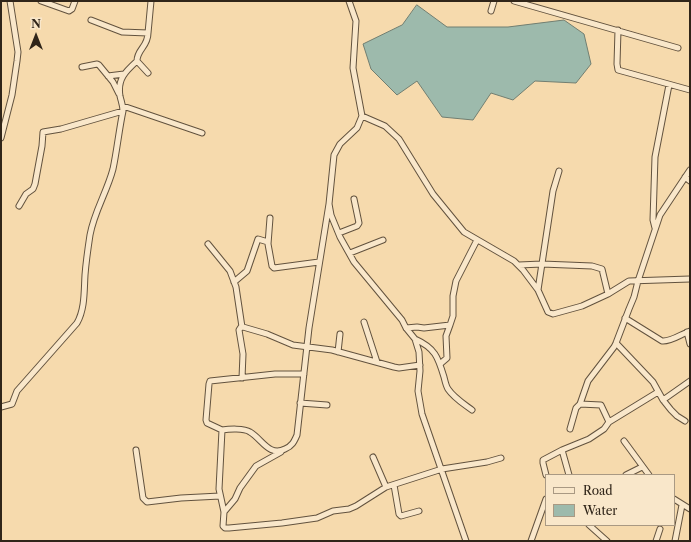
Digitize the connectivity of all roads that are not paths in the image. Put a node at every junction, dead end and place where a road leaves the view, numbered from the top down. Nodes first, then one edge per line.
1 (10, 1) edge
2 (41, 1) edge
3 (75, 1) edge
4 (151, 1) edge
5 (349, 1) edge
6 (494, 1) edge
7 (514, 1) edge
8 (525, 3) edge
9 (491, 11) dead end
10 (91, 20) dead end
11 (618, 30) junction
12 (148, 33) junction
13 (678, 48) dead end
14 (137, 61) junction
15 (82, 67) dead end
16 (148, 73) dead end
17 (124, 74) junction
18 (108, 76) junction
19 (669, 85) junction
20 (690, 90) edge
21 (120, 95) junction
22 (123, 109) junction
23 (362, 116) junction
24 (202, 133) dead end
25 (1, 138) edge
26 (690, 170) edge
27 (559, 172) dead end
28 (685, 177) junction
29 (690, 181) edge
30 (354, 199) dead end
31 (329, 204) junction
32 (19, 206) dead end
33 (270, 218) dead end
34 (655, 231) junction
35 (339, 233) junction
36 (383, 240) dead end
37 (477, 240) junction
38 (268, 242) junction
39 (208, 244) dead end
40 (350, 253) junction
41 (319, 262) junction
42 (518, 264) junction
43 (542, 264) junction
44 (690, 279) edge
45 (638, 281) junction
46 (234, 282) junction
47 (538, 290) junction
48 (608, 294) junction
49 (625, 318) junction
50 (364, 322) dead end
51 (450, 325) junction
52 (242, 327) junction
53 (406, 328) junction
54 (689, 331) edge
55 (340, 334) dead end
56 (415, 339) junction
57 (616, 343) junction
58 (690, 344) edge
59 (307, 346) junction
60 (338, 352) junction
61 (377, 362) junction
62 (440, 364) junction
63 (420, 365) junction
64 (304, 374) junction
65 (242, 378) junction
66 (690, 381) edge
67 (658, 392) junction
68 (663, 400) junction
69 (300, 403) junction
70 (580, 404) junction
71 (327, 405) dead end
72 (1, 407) edge
73 (472, 410) dead end
74 (685, 421) dead end
75 (609, 422) junction
76 (570, 429) dead end
77 (222, 430) junction
78 (624, 441) dead end
79 (285, 449) junction
80 (136, 450) dead end
81 (562, 450) junction
82 (373, 457) dead end
83 (501, 458) dead end
84 (642, 467) junction
85 (442, 469) junction
86 (546, 474) edge
87 (569, 474) edge
88 (628, 474) edge
89 (648, 474) edge
90 (394, 485) junction
91 (386, 487) junction
92 (220, 496) junction
93 (675, 500) edge
94 (545, 502) edge
95 (682, 505) junction
96 (690, 509) edge
97 (419, 511) dead end
98 (224, 512) junction
99 (590, 526) edge
100 (660, 529) dead end
101 (466, 541) edge
102 (531, 541) edge
103 (607, 541) edge
104 (656, 541) edge
105 (675, 541) edge

1 - 25 street
2 - 3 street
4 - 12 street
5 - 23 street
6 - 9 street
7 - 8 street
8 - 11 street
10 - 12 street
11 - 13 street
11 - 19 street
12 - 14 street
14 - 16 street
14 - 17 street
15 - 18 street
17 - 18 street
17 - 21 street
18 - 21 street
19 - 20 street
19 - 34 street
21 - 22 street
22 - 24 street
22 - 32 street
22 - 72 street
23 - 31 street
23 - 37 street
26 - 28 street
27 - 43 street
28 - 29 street
28 - 34 street
30 - 35 street
31 - 35 street
31 - 41 street
33 - 38 street
34 - 45 street
35 - 40 street
36 - 40 street
37 - 42 street
37 - 51 street
38 - 41 street
38 - 46 street
39 - 46 street
40 - 53 street
41 - 59 street
42 - 43 street
42 - 47 street
43 - 47 street
43 - 48 street
44 - 45 street
45 - 48 street
45 - 49 street
46 - 52 street
47 - 48 street
49 - 54 street
49 - 57 street
50 - 61 street
51 - 53 street
51 - 62 street
52 - 59 street
52 - 65 street
53 - 56 street
54 - 58 street
55 - 60 street
56 - 62 street
56 - 63 street
57 - 67 street
57 - 70 street
59 - 60 street
59 - 64 street
60 - 61 street
61 - 63 street
62 - 73 street
63 - 85 street
64 - 65 street
64 - 69 street
65 - 77 street
66 - 68 street
67 - 68 street
67 - 75 street
68 - 74 street
69 - 71 street
69 - 79 street
70 - 75 street
70 - 76 street
75 - 81 street
77 - 79 street
77 - 92 street
78 - 84 street
79 - 98 street
80 - 92 street
81 - 86 street
81 - 87 street
82 - 91 street
83 - 85 street
84 - 88 street
84 - 89 street
85 - 90 street
85 - 101 street
90 - 91 street
90 - 97 street
91 - 98 street
92 - 98 street
93 - 95 street
94 - 102 street
95 - 96 street
95 - 105 street
99 - 103 street
100 - 104 street

